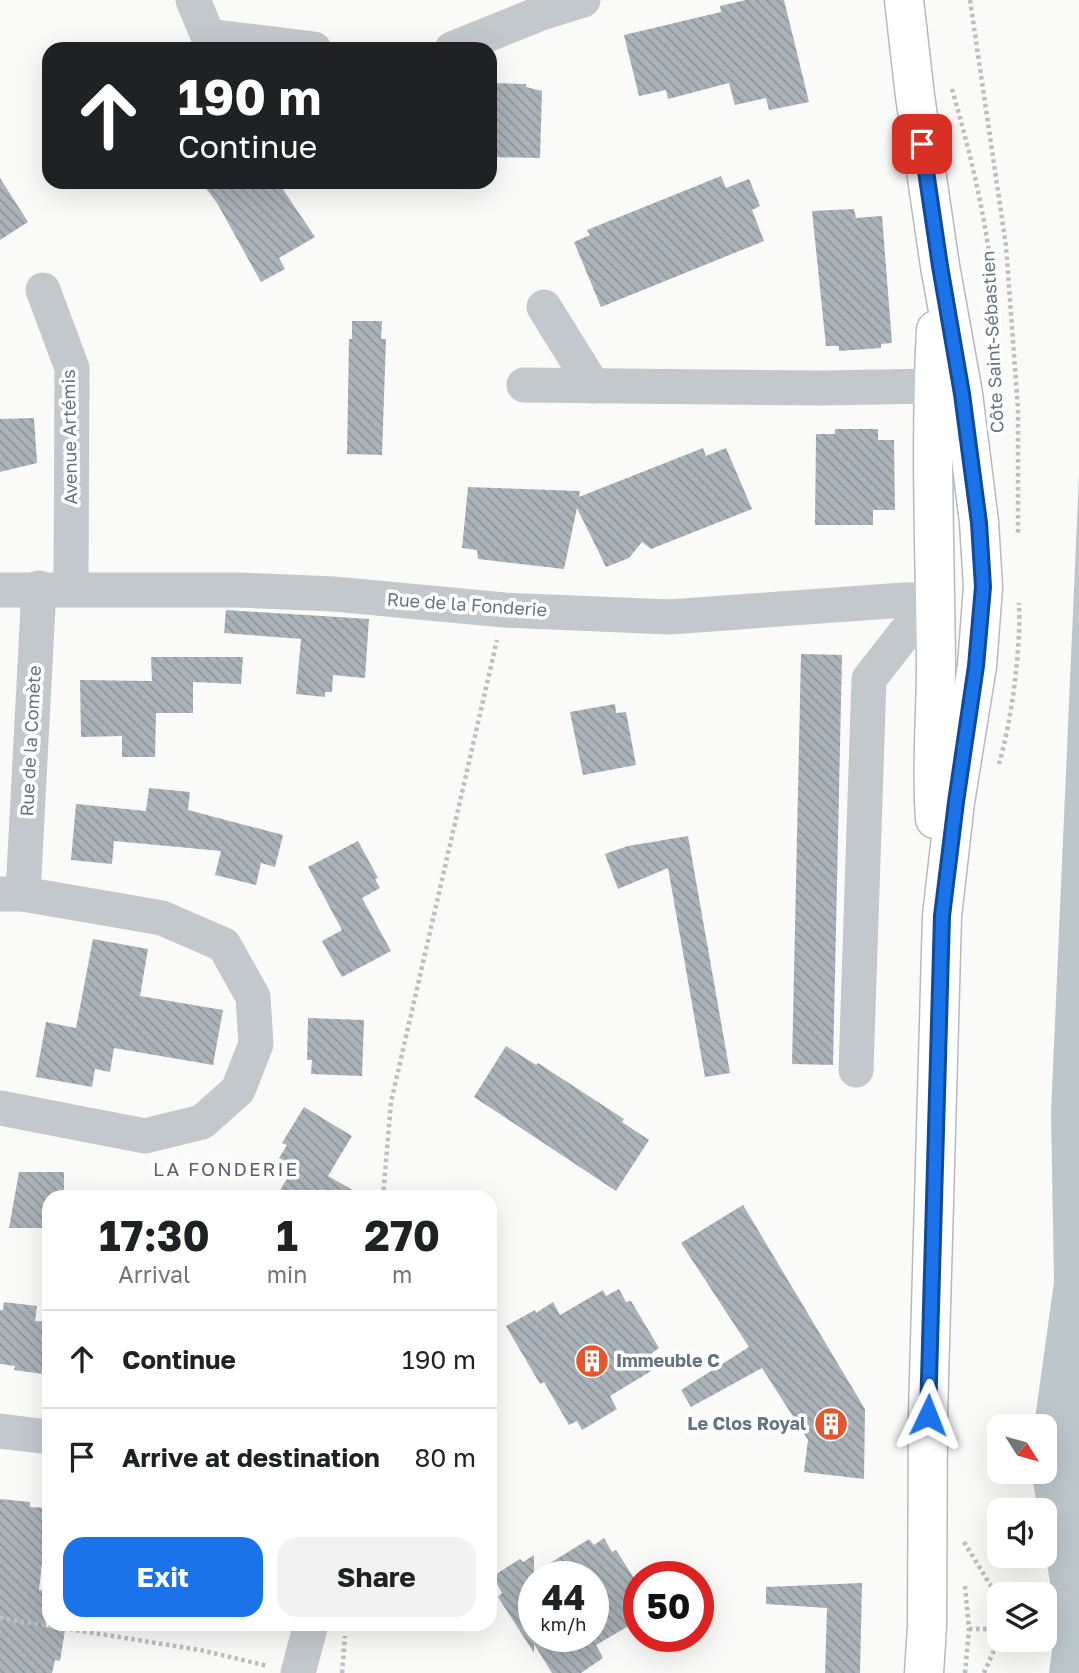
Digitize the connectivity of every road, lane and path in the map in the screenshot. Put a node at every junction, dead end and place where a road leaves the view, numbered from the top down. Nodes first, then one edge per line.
1 (193, 0) edge
2 (583, 0) edge
3 (884, 0) edge
4 (904, 0) edge
5 (970, 0) edge
6 (257, 42) edge
7 (469, 42) edge
8 (952, 89) dead end
9 (915, 96) junction
10 (940, 266) junction
11 (43, 290) dead end
12 (544, 307) dead end
13 (995, 363) dead end
14 (524, 385) dead end
15 (593, 386) junction
16 (933, 386) junction
17 (980, 537) junction
18 (1018, 548) dead end
19 (55, 588) junction
20 (0, 590) edge
21 (933, 600) junction
22 (1019, 600) dead end
23 (504, 610) junction
24 (998, 768) dead end
25 (11, 894) edge
26 (942, 916) junction
27 (856, 1070) dead end
28 (0, 1108) edge
29 (384, 1190) edge
30 (0, 1431) edge
31 (42, 1436) edge
32 (962, 1538) dead end
33 (990, 1582) edge
34 (0, 1618) edge
35 (42, 1625) edge
36 (970, 1629) dead end
37 (987, 1629) edge
38 (81, 1631) edge
39 (309, 1631) edge
40 (345, 1631) edge
41 (993, 1652) edge
42 (298, 1673) edge
43 (342, 1673) edge
44 (924, 1673) edge
45 (984, 1673) edge

1 - 6 street
2 - 7 street
3 - 9 main road, Côte Saint-Sébastien
4 - 9 main road, Côte Saint-Sébastien
5 - 18 path
8 - 13 path, Côte Saint-Sébastien
9 - 10 main road, Côte Saint-Sébastien
10 - 16 main road, Côte Saint-Sébastien
10 - 17 main road, Côte Saint-Sébastien
11 - 19 street, Avenue Artémis
12 - 15 street
14 - 15 street
15 - 16 street
16 - 21 main road, Côte Saint-Sébastien
17 - 21 main road
17 - 26 main road, Côte Saint-Sébastien
19 - 20 street, Rue de la Fonderie
19 - 23 street, Rue de la Fonderie
19 - 25 street, Rue de la Comète
21 - 23 street, Rue de la Fonderie
21 - 26 main road, Côte Saint-Sébastien
21 - 27 street
22 - 24 path
23 - 29 path
25 - 28 street, Rue de la Comète
26 - 44 main road
30 - 31 street
32 - 33 path
34 - 35 path
36 - 37 path
38 - 42 path
39 - 42 street
40 - 43 path
41 - 45 path

